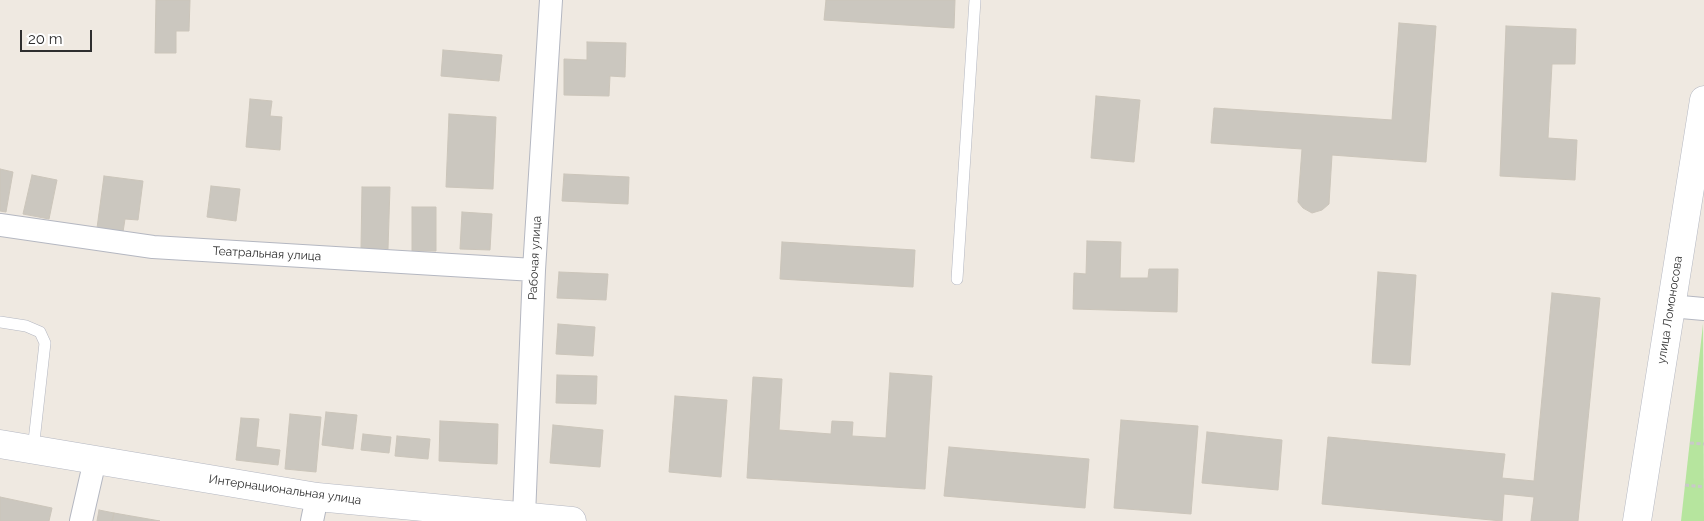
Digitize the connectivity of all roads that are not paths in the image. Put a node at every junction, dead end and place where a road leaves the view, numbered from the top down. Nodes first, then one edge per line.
1 (551, 0) edge
2 (975, 0) edge
3 (1704, 100) edge
4 (0, 225) edge
5 (534, 270) junction
6 (957, 279) dead end
7 (1670, 306) junction
8 (1704, 309) edge
9 (0, 322) edge
10 (0, 444) edge
11 (32, 450) junction
12 (95, 460) junction
13 (314, 509) edge
14 (524, 516) junction
15 (81, 521) edge
16 (572, 521) edge
17 (1637, 521) edge

1 - 5 street, Рабочая улица
2 - 6 lane
3 - 7 street, улица Ломоносова
4 - 5 street, Театральная улица
5 - 14 street, Рабочая улица
7 - 8 street
7 - 17 street, улица Ломоносова
9 - 11 lane
10 - 11 street, Интернациональная улица
11 - 12 street, Интернациональная улица
12 - 13 street, Интернациональная улица
12 - 15 street
13 - 14 street, Интернациональная улица
14 - 16 street, Интернациональная улица

